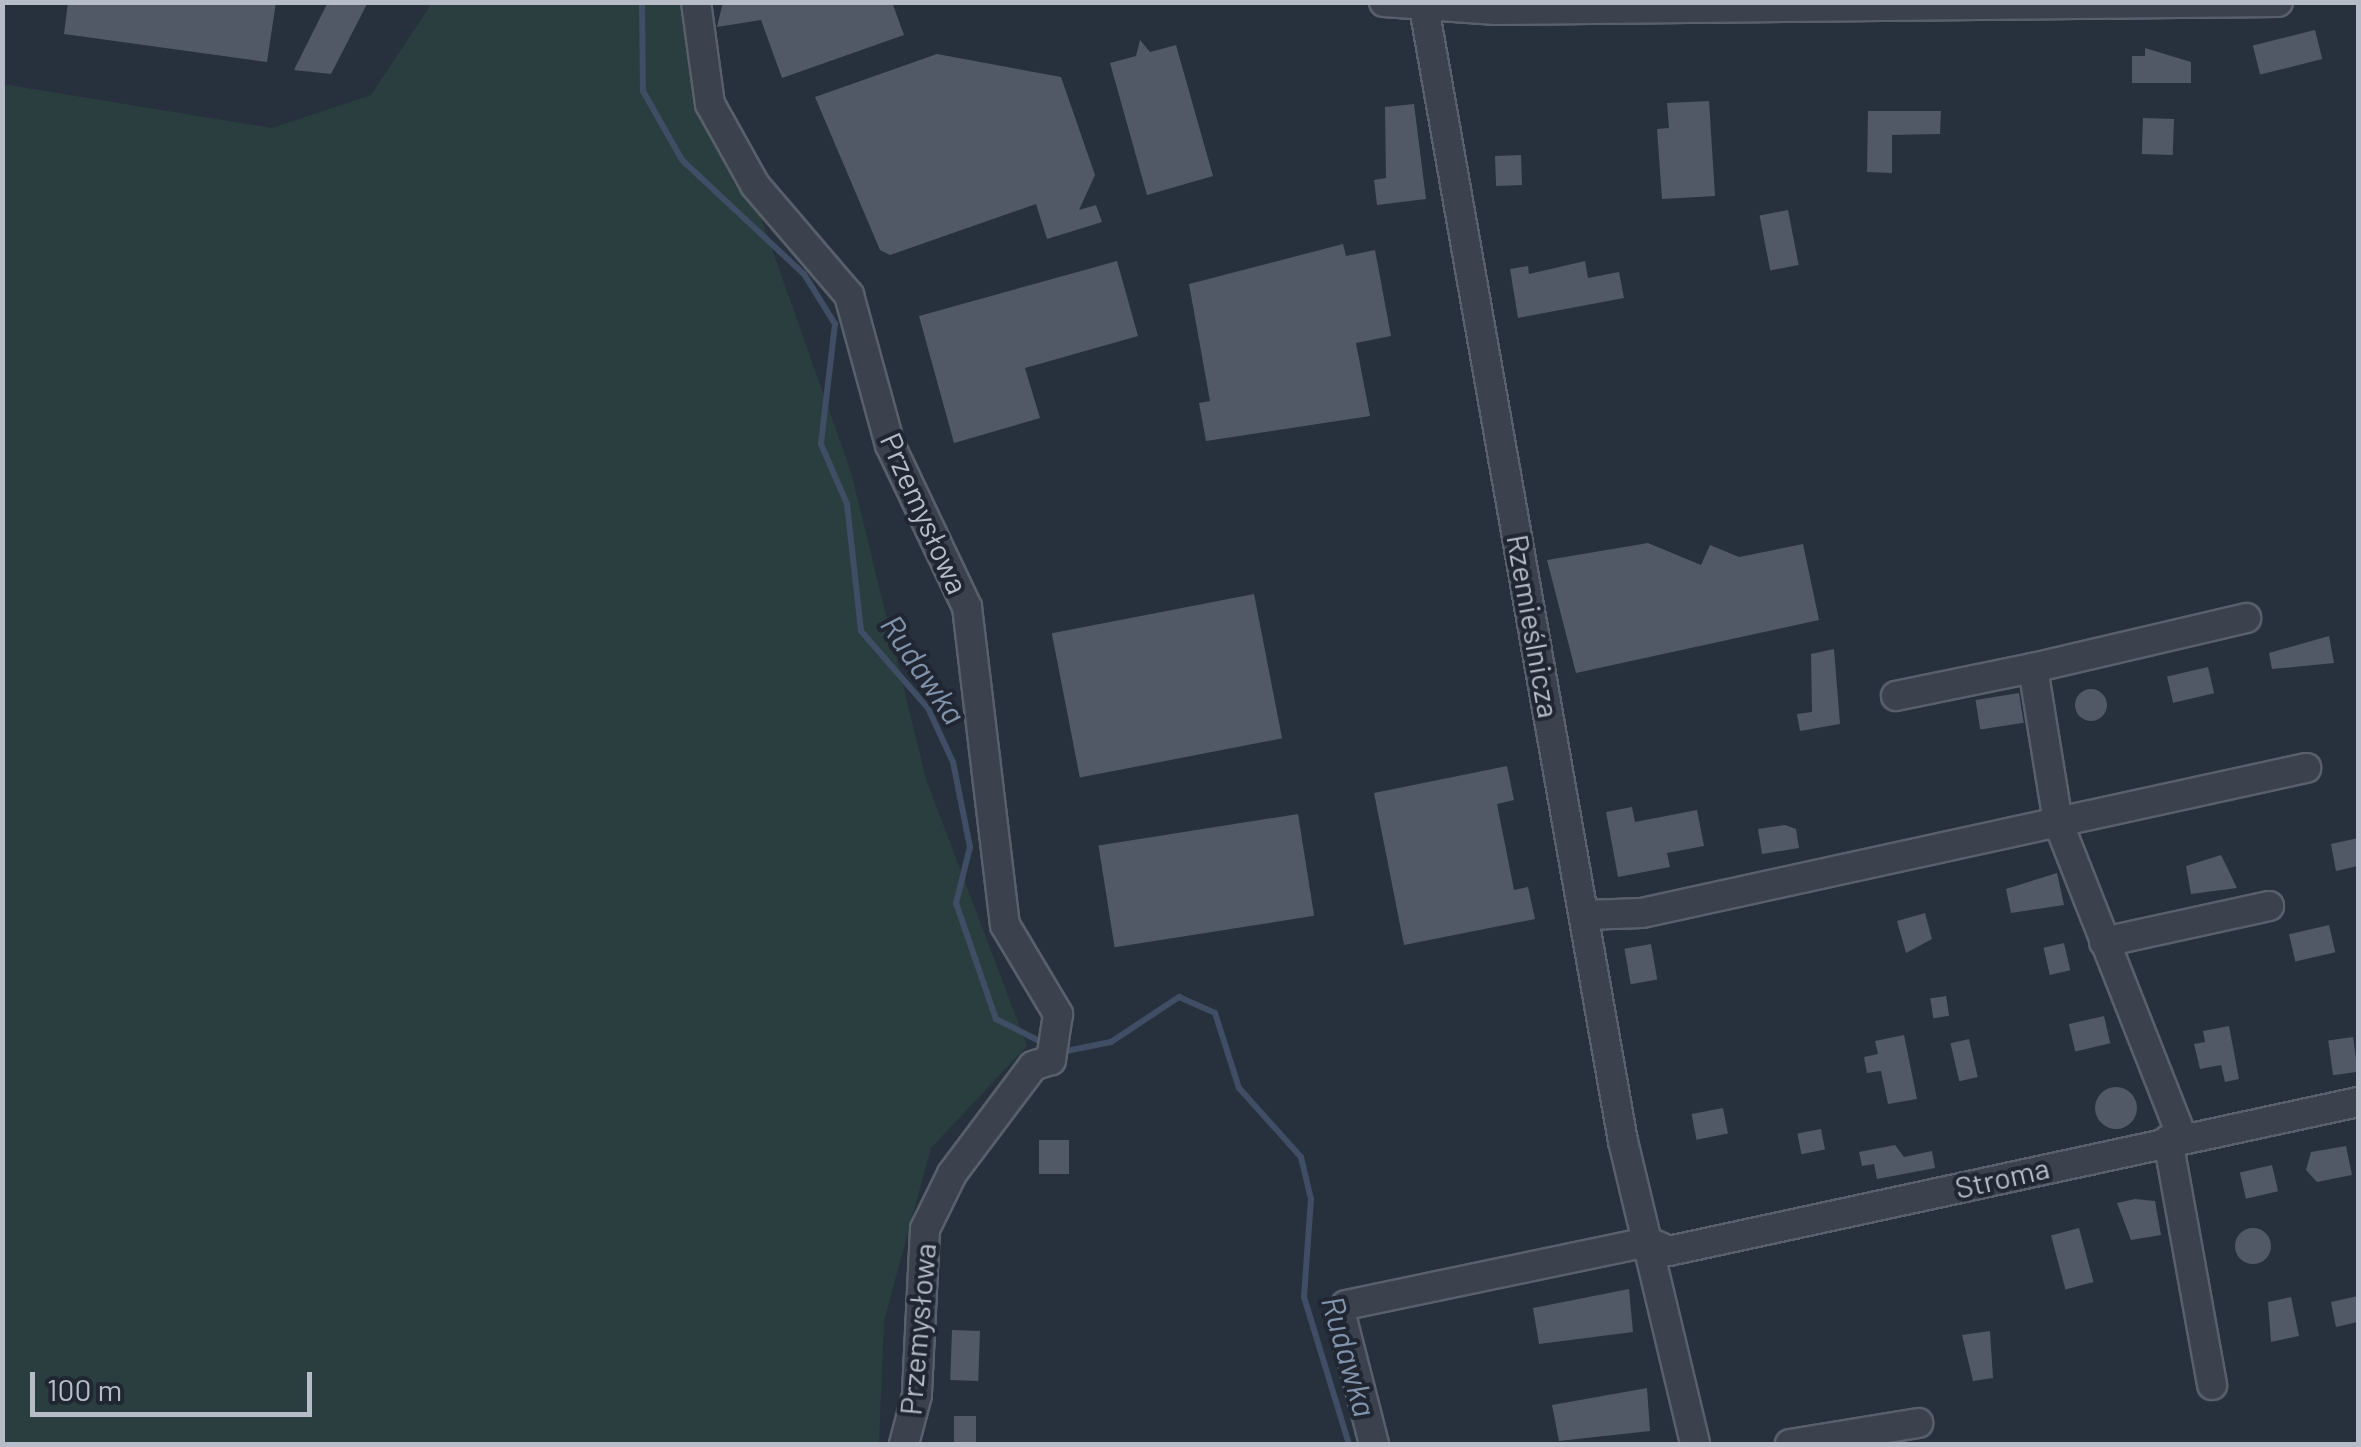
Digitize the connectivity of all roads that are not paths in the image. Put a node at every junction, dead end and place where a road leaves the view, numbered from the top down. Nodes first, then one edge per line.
1 (696, 2) edge
2 (1384, 2) edge
3 (2278, 2) edge
4 (1710, 6) edge
5 (1424, 8) junction
6 (2246, 618) dead end
7 (2033, 668) junction
8 (1896, 696) dead end
9 (2306, 768) dead end
10 (2058, 822) junction
11 (2269, 906) dead end
12 (1586, 915) junction
13 (2104, 942) junction
14 (1044, 1003) junction
15 (1042, 1063) junction
16 (2358, 1102) edge
17 (2175, 1138) junction
18 (1648, 1242) junction
19 (2212, 1385) dead end
20 (1918, 1422) dead end
21 (904, 1444) edge
22 (1374, 1444) edge
23 (1695, 1444) edge
24 (1790, 1444) edge

1 - 14 street, Przemysłowa
2 - 5 street
3 - 4 street
4 - 5 street
5 - 12 street, Rzemieślnicza
6 - 7 street
7 - 8 street
7 - 10 street
9 - 10 street
10 - 12 street
10 - 13 street
11 - 13 street
12 - 18 street, Rzemieślnicza
13 - 17 street
14 - 15 street, Przemysłowa
14 - 15 street, Przemysłowa
15 - 21 street, Przemysłowa
16 - 17 street, Stroma
17 - 18 street, Stroma
17 - 19 street
18 - 22 street, Stroma
18 - 23 street, Rzemieślnicza
20 - 24 street

